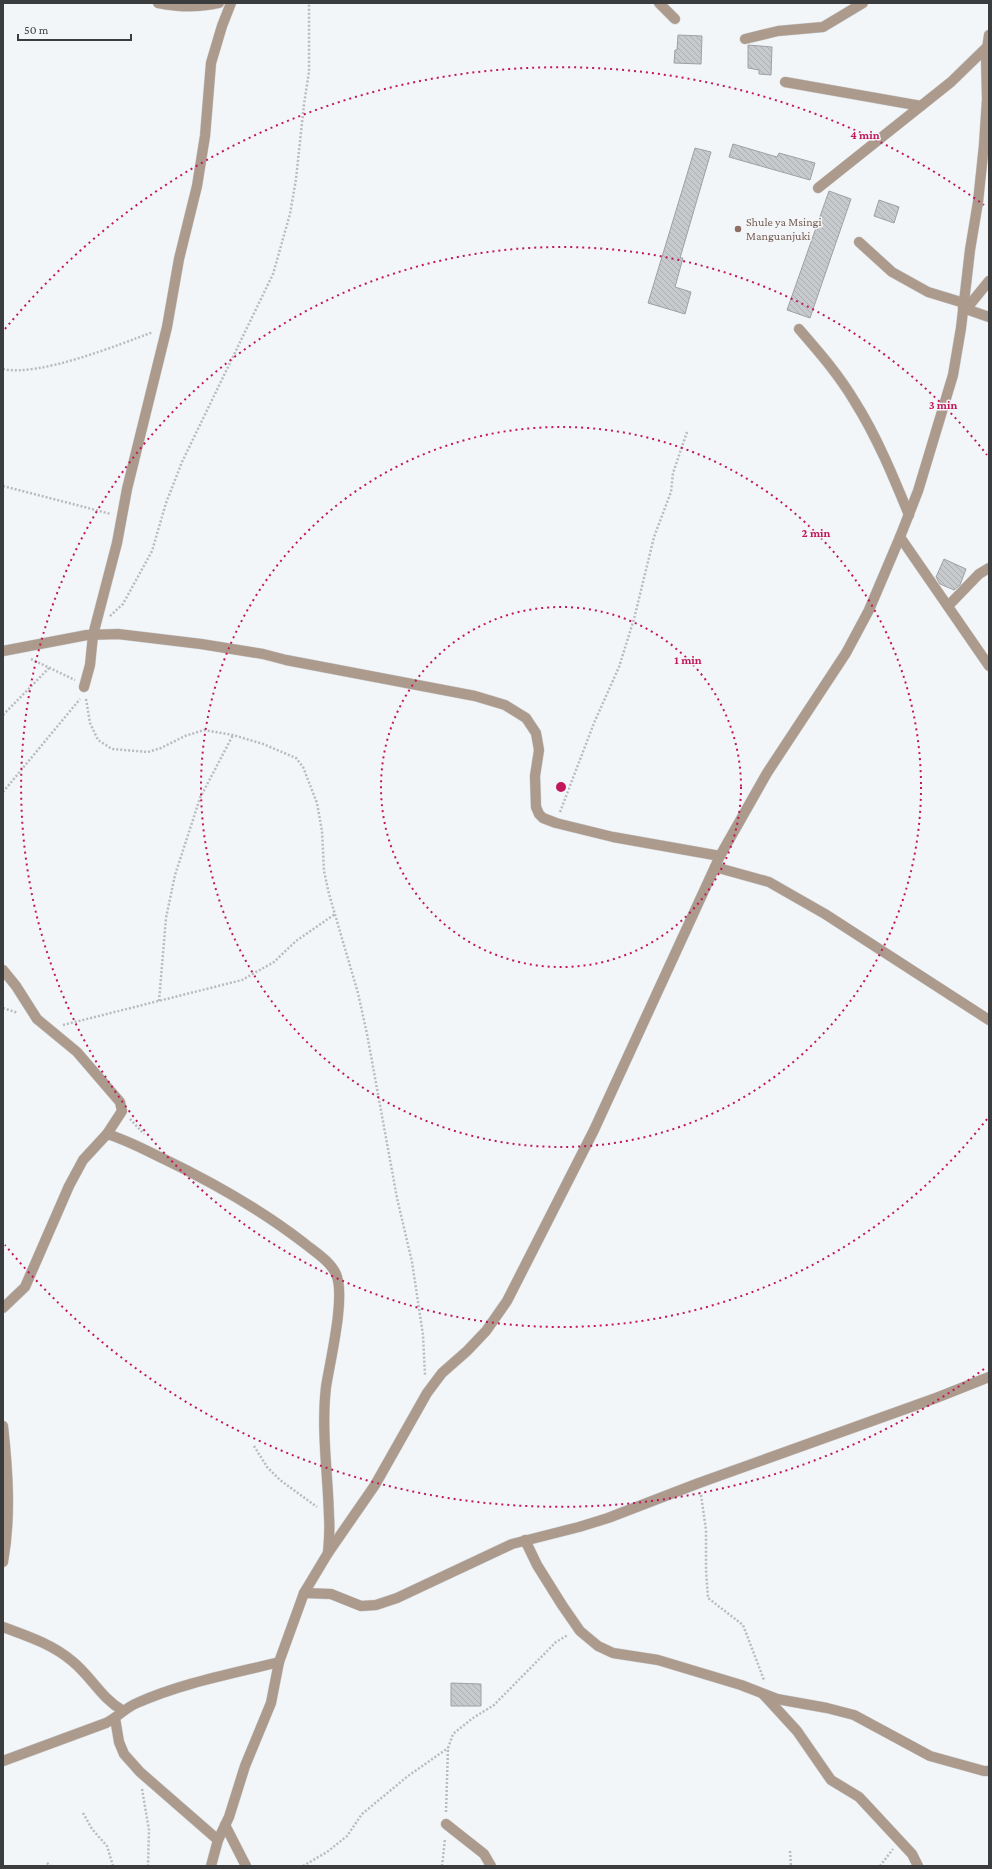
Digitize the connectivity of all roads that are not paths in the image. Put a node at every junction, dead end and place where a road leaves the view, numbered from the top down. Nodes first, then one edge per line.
1 (158, 3) edge
2 (219, 3) edge
3 (231, 3) edge
4 (659, 3) edge
5 (863, 3) edge
6 (675, 19) dead end
7 (989, 35) edge
8 (745, 39) dead end
9 (987, 47) junction
10 (785, 82) dead end
11 (921, 106) junction
12 (818, 188) dead end
13 (859, 242) dead end
14 (989, 281) edge
15 (965, 306) junction
16 (989, 317) edge
17 (799, 329) dead end
18 (909, 515) junction
19 (900, 537) junction
20 (989, 568) edge
21 (948, 606) junction
22 (95, 630) junction
23 (3, 651) edge
24 (989, 666) edge
25 (84, 687) road end
26 (720, 856) junction
27 (715, 867) junction
28 (3, 970) edge
29 (989, 1020) edge
30 (107, 1134) junction
31 (3, 1308) edge
32 (989, 1377) edge
33 (3, 1428) edge
34 (525, 1540) junction
35 (328, 1553) junction
36 (3, 1562) edge
37 (304, 1593) junction
38 (3, 1627) edge
39 (279, 1662) junction
40 (760, 1691) junction
41 (119, 1714) junction
42 (3, 1761) edge
43 (989, 1771) edge
44 (446, 1824) road end
45 (225, 1825) junction
46 (218, 1840) junction
47 (211, 1866) edge
48 (246, 1866) edge
49 (491, 1866) edge
50 (918, 1866) edge

1 - 2 street
3 - 22 street
4 - 6 street
5 - 8 street
7 - 9 street
9 - 11 street
9 - 15 street
10 - 11 street
11 - 12 street
13 - 15 street
14 - 15 street
15 - 16 street
15 - 18 street
17 - 18 street
18 - 19 street
19 - 21 street
19 - 26 street
20 - 21 street
21 - 24 street
22 - 23 street
22 - 25 street
22 - 26 street
26 - 27 street
27 - 29 street
27 - 35 street
28 - 30 street
30 - 31 street
30 - 35 street
32 - 34 street
33 - 36 street
34 - 37 street
34 - 40 street
35 - 37 street
37 - 39 street
38 - 41 street
39 - 41 street
39 - 45 street
40 - 43 street
40 - 50 street
41 - 42 street
41 - 46 street
44 - 49 street
45 - 46 street
45 - 48 street
46 - 47 street

